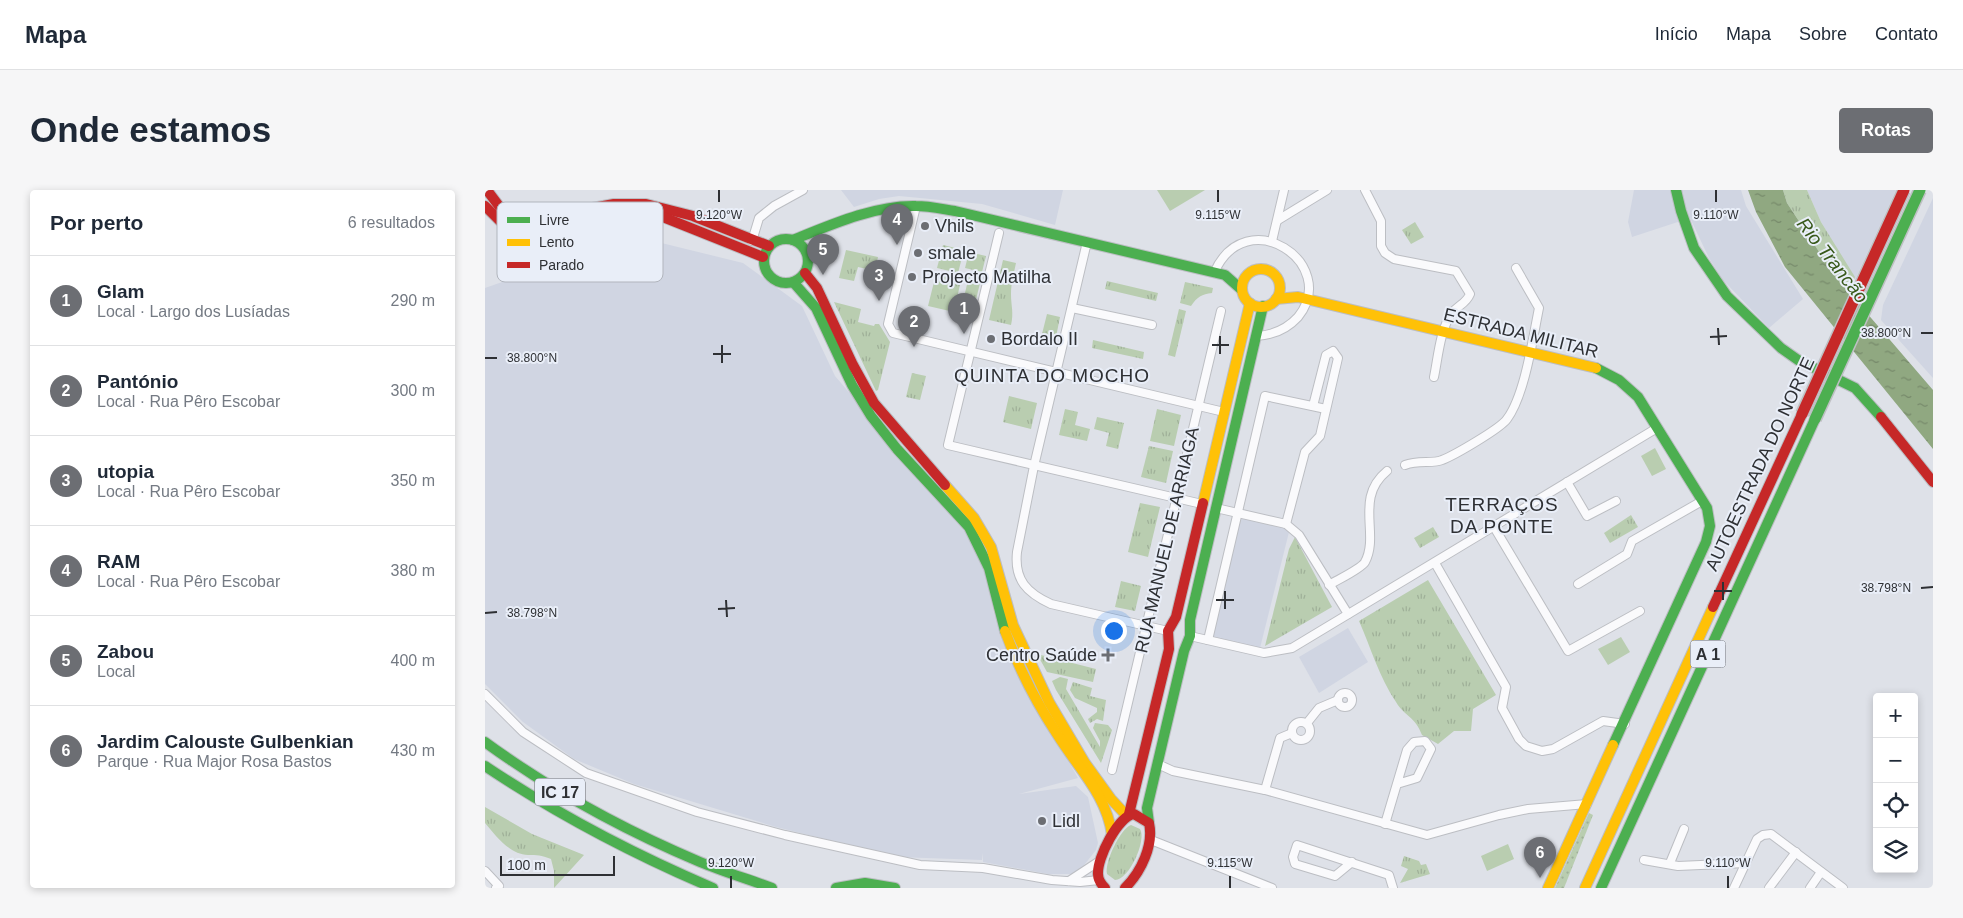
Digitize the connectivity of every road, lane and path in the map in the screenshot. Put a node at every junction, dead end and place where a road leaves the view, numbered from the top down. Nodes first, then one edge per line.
1 (487, 190) edge
2 (803, 190) edge
3 (1284, 190) edge
4 (1327, 190) edge
5 (1365, 190) edge
6 (1676, 190) edge
7 (1904, 190) edge
8 (1920, 190) edge
9 (497, 205) edge
10 (485, 206) edge
11 (916, 206) junction
12 (663, 207) edge
13 (663, 217) edge
14 (497, 219) edge
15 (1278, 220) junction
16 (812, 231) junction
17 (999, 233) dead end
18 (793, 240) junction
19 (752, 241) junction
20 (1272, 241) junction
21 (1087, 242) junction
22 (766, 251) junction
23 (807, 254) junction
24 (1516, 268) dead end
25 (1251, 272) junction
26 (805, 273) junction
27 (1219, 274) junction
28 (1279, 281) junction
29 (794, 283) junction
30 (1242, 290) junction
31 (1302, 298) junction
32 (1276, 299) junction
33 (1249, 303) junction
34 (1263, 306) junction
35 (1072, 308) junction
36 (1221, 311) dead end
37 (1152, 326) dead end
38 (1444, 332) junction
39 (1257, 336) junction
40 (970, 352) junction
41 (1530, 352) junction
42 (1057, 372) junction
43 (1434, 377) dead end
44 (1199, 406) junction
45 (1313, 406) junction
46 (1326, 409) junction
47 (1224, 412) junction
48 (1657, 428) junction
49 (1405, 465) dead end
50 (1034, 466) junction
51 (1387, 471) dead end
52 (1567, 482) junction
53 (1933, 482) edge
54 (1177, 499) junction
55 (1616, 501) dead end
56 (1702, 501) junction
57 (1202, 504) junction
58 (1216, 508) junction
59 (1238, 513) junction
60 (1286, 524) junction
61 (1494, 527) junction
62 (1435, 563) junction
63 (1578, 584) dead end
64 (1329, 585) junction
65 (1639, 611) dead end
66 (1348, 614) junction
67 (1146, 626) junction
68 (1170, 631) junction
69 (1188, 636) junction
70 (1208, 640) junction
71 (485, 694) edge
72 (1338, 700) dead end
73 (1307, 724) junction
74 (1625, 724) junction
75 (1292, 733) junction
76 (485, 742) edge
77 (1158, 759) junction
78 (485, 766) edge
79 (1112, 770) dead end
80 (1173, 771) junction
81 (1153, 780) junction
82 (1397, 784) junction
83 (1265, 790) junction
84 (1135, 795) junction
85 (1112, 800) junction
86 (1587, 804) junction
87 (1128, 815) junction
88 (1149, 823) junction
89 (1385, 824) junction
90 (1684, 829) dead end
91 (1112, 835) junction
92 (1151, 840) junction
93 (1796, 852) junction
94 (1101, 860) junction
95 (1644, 860) dead end
96 (1352, 862) junction
97 (1670, 863) junction
98 (1746, 863) junction
99 (485, 871) edge
100 (1821, 872) junction
101 (1135, 875) junction
102 (1069, 881) junction
103 (1079, 882) junction
104 (1101, 885) edge
105 (768, 886) edge
106 (497, 887) edge
107 (713, 888) edge
108 (836, 888) edge
109 (895, 888) edge
110 (1087, 888) edge
111 (1125, 888) edge
112 (1135, 888) edge
113 (1273, 888) edge
114 (1393, 888) edge
115 (1548, 888) edge
116 (1585, 888) edge
117 (1601, 888) edge
118 (1734, 888) edge
119 (1769, 888) edge
120 (1810, 888) edge
121 (1843, 888) edge

1 - 9 main road
2 - 19 street
3 - 15 street
4 - 15 street
5 - 38 street
6 - 53 main road
7 - 116 main road, AUTOESTRADA DO NORTE / A 1, bridge
8 - 117 main road, AUTOESTRADA DO NORTE / A 1, bridge
10 - 14 main road
11 - 16 main road
11 - 21 main road
11 - 40 street
12 - 19 main road
13 - 22 main road
15 - 20 street
16 - 18 main road
16 - 23 main road
17 - 40 street
18 - 22 main road
18 - 23 main road
19 - 22 main road
20 - 27 street
20 - 31 street
21 - 27 main road
21 - 35 street
22 - 29 main road
23 - 26 main road
24 - 41 street
25 - 27 main road
25 - 28 main road
25 - 30 main road
26 - 29 main road
26 - 85 main road
27 - 30 main road
28 - 31 main road, ESTRADA MILITAR
28 - 32 main road
29 - 91 main road
30 - 33 main road
31 - 32 main road, ESTRADA MILITAR
31 - 38 main road, ESTRADA MILITAR
31 - 39 street
32 - 34 main road
33 - 34 main road
33 - 47 main road
34 - 39 main road
35 - 37 street
35 - 42 street
36 - 44 street, RUA MANUEL DE ARRIAGA
38 - 41 main road, ESTRADA MILITAR
38 - 43 street
39 - 58 main road
40 - 42 street
40 - 50 street
41 - 48 main road, ESTRADA MILITAR
41 - 49 street
42 - 44 street
42 - 50 street
44 - 47 street
44 - 54 street, RUA MANUEL DE ARRIAGA
45 - 46 street
45 - 46 street
45 - 59 street
46 - 60 street
47 - 57 main road
48 - 52 street
48 - 56 main road, ESTRADA MILITAR
50 - 54 street
50 - 67 street
51 - 64 street
52 - 55 street
52 - 61 street
54 - 57 street
54 - 67 street, RUA MANUEL DE ARRIAGA
56 - 63 street
56 - 74 main road, ESTRADA MILITAR
57 - 68 main road
58 - 59 street
58 - 69 main road
59 - 60 street
59 - 70 street
60 - 64 street
61 - 62 street
61 - 65 street
62 - 66 street
62 - 74 street
64 - 66 street
66 - 70 street
67 - 68 street
67 - 79 street, RUA MANUEL DE ARRIAGA
68 - 69 main road
68 - 69 main road
68 - 84 main road
69 - 70 street
69 - 77 main road
71 - 102 street
72 - 73 street
73 - 75 street
73 - 75 street
74 - 86 main road, ESTRADA MILITAR
75 - 83 street
76 - 105 main road, IC 17
77 - 80 street
77 - 81 main road
78 - 107 main road, IC 17
80 - 81 street
80 - 83 street
81 - 88 main road
82 - 82 street
82 - 89 street
83 - 89 street
84 - 85 main road
84 - 87 main road
85 - 87 main road
86 - 89 street
86 - 115 main road, ESTRADA MILITAR
87 - 88 main road
87 - 91 main road
88 - 92 main road
90 - 97 street
91 - 94 main road
92 - 101 main road
92 - 113 street
93 - 98 street
93 - 100 street
93 - 119 street
94 - 102 street
94 - 104 main road
95 - 97 street
96 - 96 street
96 - 114 street
97 - 98 street
98 - 118 street
99 - 106 street
100 - 120 street
100 - 121 street
101 - 111 main road
101 - 112 main road
102 - 103 street
103 - 104 street
103 - 110 street
108 - 109 main road

